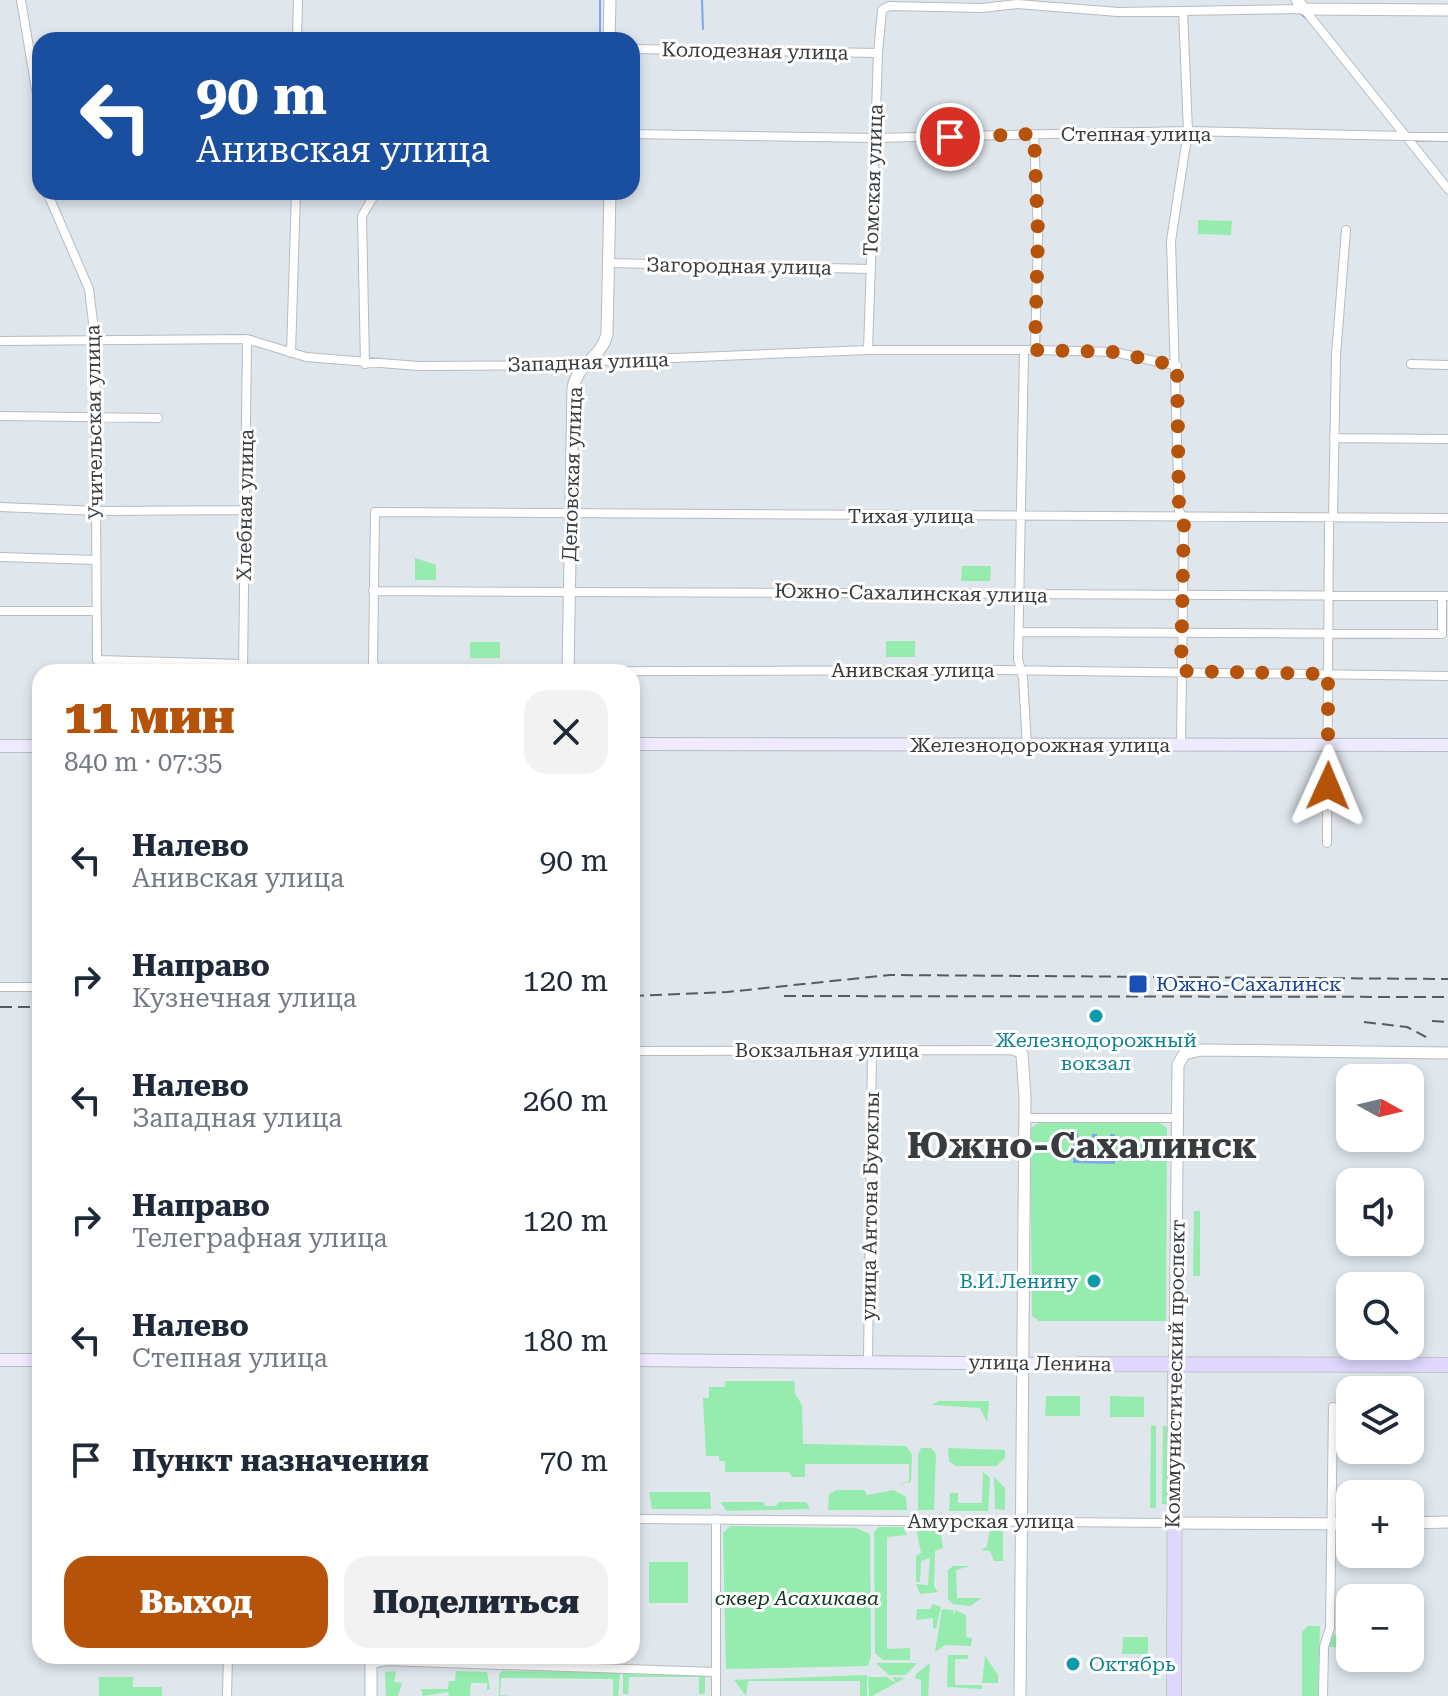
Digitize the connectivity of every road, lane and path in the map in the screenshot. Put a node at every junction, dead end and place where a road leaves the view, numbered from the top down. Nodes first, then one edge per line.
1 (21, 0) edge
2 (298, 0) edge
3 (610, 0) edge
4 (1301, 4) edge
5 (1448, 10) edge
6 (1183, 11) junction
7 (297, 32) edge
8 (609, 32) edge
9 (640, 49) edge
10 (878, 53) junction
11 (32, 65) edge
12 (1188, 131) junction
13 (640, 134) edge
14 (1034, 134) junction
15 (1407, 137) junction
16 (1448, 137) edge
17 (874, 138) junction
18 (1448, 189) edge
19 (50, 200) edge
20 (296, 200) edge
21 (371, 200) edge
22 (610, 200) edge
23 (1346, 230) dead end
24 (609, 263) junction
25 (870, 269) junction
26 (95, 339) junction
27 (247, 339) junction
28 (0, 341) edge
29 (868, 350) junction
30 (1035, 350) junction
31 (1024, 352) junction
32 (291, 353) junction
33 (365, 364) junction
34 (585, 364) junction
35 (1411, 364) dead end
36 (1448, 365) edge
37 (1177, 366) junction
38 (0, 416) edge
39 (95, 416) junction
40 (158, 418) dead end
41 (1334, 438) junction
42 (1448, 439) edge
43 (0, 507) edge
44 (245, 510) junction
45 (98, 511) junction
46 (570, 515) junction
47 (1022, 516) junction
48 (1184, 518) junction
49 (1331, 518) junction
50 (1448, 518) edge
51 (0, 557) edge
52 (96, 560) junction
53 (373, 591) junction
54 (568, 591) junction
55 (1020, 595) junction
56 (1183, 595) junction
57 (1328, 596) junction
58 (1445, 596) edge
59 (0, 611) edge
60 (95, 611) junction
61 (1019, 632) junction
62 (1182, 632) junction
63 (1328, 633) junction
64 (170, 664) edge
65 (243, 664) edge
66 (374, 664) edge
67 (568, 664) edge
68 (640, 670) edge
69 (1020, 670) junction
70 (1181, 671) junction
71 (1328, 674) junction
72 (1448, 676) edge
73 (640, 744) edge
74 (1181, 745) junction
75 (1448, 745) edge
76 (0, 746) edge
77 (32, 746) edge
78 (1027, 746) junction
79 (1329, 747) junction
80 (1327, 843) dead end
81 (0, 987) edge
82 (32, 987) edge
83 (872, 1050) junction
84 (640, 1051) edge
85 (1448, 1053) edge
86 (1022, 1054) joint
87 (1025, 1118) junction
88 (1178, 1118) junction
89 (0, 1360) edge
90 (32, 1360) edge
91 (640, 1360) edge
92 (868, 1361) junction
93 (1024, 1363) junction
94 (1078, 1364) joint
95 (1175, 1365) junction
96 (1448, 1365) edge
97 (1333, 1407) dead end
98 (640, 1519) edge
99 (716, 1519) junction
100 (1020, 1521) junction
101 (1448, 1522) edge
102 (1174, 1523) junction
103 (1330, 1523) junction
104 (1336, 1523) edge
105 (1424, 1523) edge
106 (228, 1664) edge
107 (371, 1664) edge
108 (409, 1664) edge
109 (716, 1672) junction
110 (227, 1696) edge
111 (371, 1696) edge
112 (716, 1696) edge
113 (1020, 1696) edge
114 (1174, 1696) edge
115 (1323, 1696) edge

1 - 11 street
2 - 7 street
3 - 8 street
4 - 5 street
4 - 6 street
4 - 15 street
6 - 10 street, Томская улица
6 - 12 street
9 - 10 street, Колодезная улица
10 - 17 street, Томская улица
12 - 14 street, Степная улица
12 - 15 street, Степная улица
12 - 37 street
13 - 17 street, Степная улица
14 - 17 street, Степная улица
14 - 30 street
15 - 16 street, Степная улица
15 - 18 street
17 - 25 street, Томская улица
19 - 26 street, Учительская улица
20 - 32 street
21 - 33 street
22 - 24 street, Деповская улица
23 - 41 street
24 - 25 street, Загородная улица
24 - 34 street, Деповская улица
25 - 29 street, Томская улица
26 - 27 street, Западная улица
26 - 28 street, Западная улица
26 - 39 street, Учительская улица
27 - 32 street, Западная улица
27 - 44 street, Хлебная улица
29 - 31 street, Западная улица
29 - 34 street, Западная улица
30 - 31 street, Западная улица
30 - 37 street, Западная улица
31 - 47 street
32 - 33 street, Западная улица
33 - 34 street, Западная улица
34 - 46 street, Деповская улица
35 - 36 street
37 - 48 street
38 - 39 street
39 - 40 street
39 - 45 street, Учительская улица
41 - 42 street
41 - 49 street
43 - 45 street
44 - 45 street
44 - 65 street, Хлебная улица
45 - 52 street, Учительская улица
46 - 47 street, Тихая улица
46 - 53 street, Тихая улица
46 - 54 street, Деповская улица
47 - 48 street, Тихая улица
47 - 55 street
48 - 49 street, Тихая улица
48 - 56 street
49 - 50 street, Тихая улица
49 - 57 street
51 - 52 street
52 - 60 street, Учительская улица
53 - 54 street, Южно-Сахалинская улица
53 - 66 street
54 - 55 street, Южно-Сахалинская улица
54 - 67 street, Деповская улица
55 - 56 street, Южно-Сахалинская улица
55 - 61 street
56 - 57 street, Южно-Сахалинская улица
56 - 62 street
57 - 58 street, Южно-Сахалинская улица
57 - 63 street
58 - 63 street
59 - 60 street
60 - 64 street, Учительская улица
61 - 62 street
61 - 69 street
62 - 63 street
62 - 70 street
63 - 71 street
68 - 69 street, Анивская улица
69 - 70 street, Анивская улица
69 - 78 street
70 - 71 street, Анивская улица
70 - 74 street
71 - 72 street, Анивская улица
71 - 79 street
73 - 78 main road, Железнодорожная улица
74 - 78 main road, Железнодорожная улица
74 - 79 main road, Железнодорожная улица
75 - 79 main road, Железнодорожная улица
76 - 77 main road
79 - 80 street
81 - 82 street
83 - 84 street, Вокзальная улица
83 - 86 street, Вокзальная улица
83 - 92 street, улица Антона Буюклы
85 - 88 street, Коммунистический проспект
86 - 87 street
87 - 88 street
87 - 93 street
88 - 95 street, Коммунистический проспект
89 - 90 main road
91 - 92 main road, улица Ленина
92 - 93 main road, улица Ленина
93 - 94 main road, улица Ленина
93 - 100 street
94 - 95 main road, улица Ленина
95 - 96 main road, улица Ленина
95 - 102 main road, Коммунистический проспект
97 - 103 street
98 - 99 street, Амурская улица
99 - 100 street, Амурская улица
99 - 109 street
100 - 102 street, Амурская улица
100 - 113 street
101 - 105 street
102 - 103 street, Амурская улица
102 - 114 main road, Коммунистический проспект
103 - 104 street, Амурская улица
103 - 115 street
106 - 110 street
107 - 111 street
108 - 109 street
109 - 112 street

